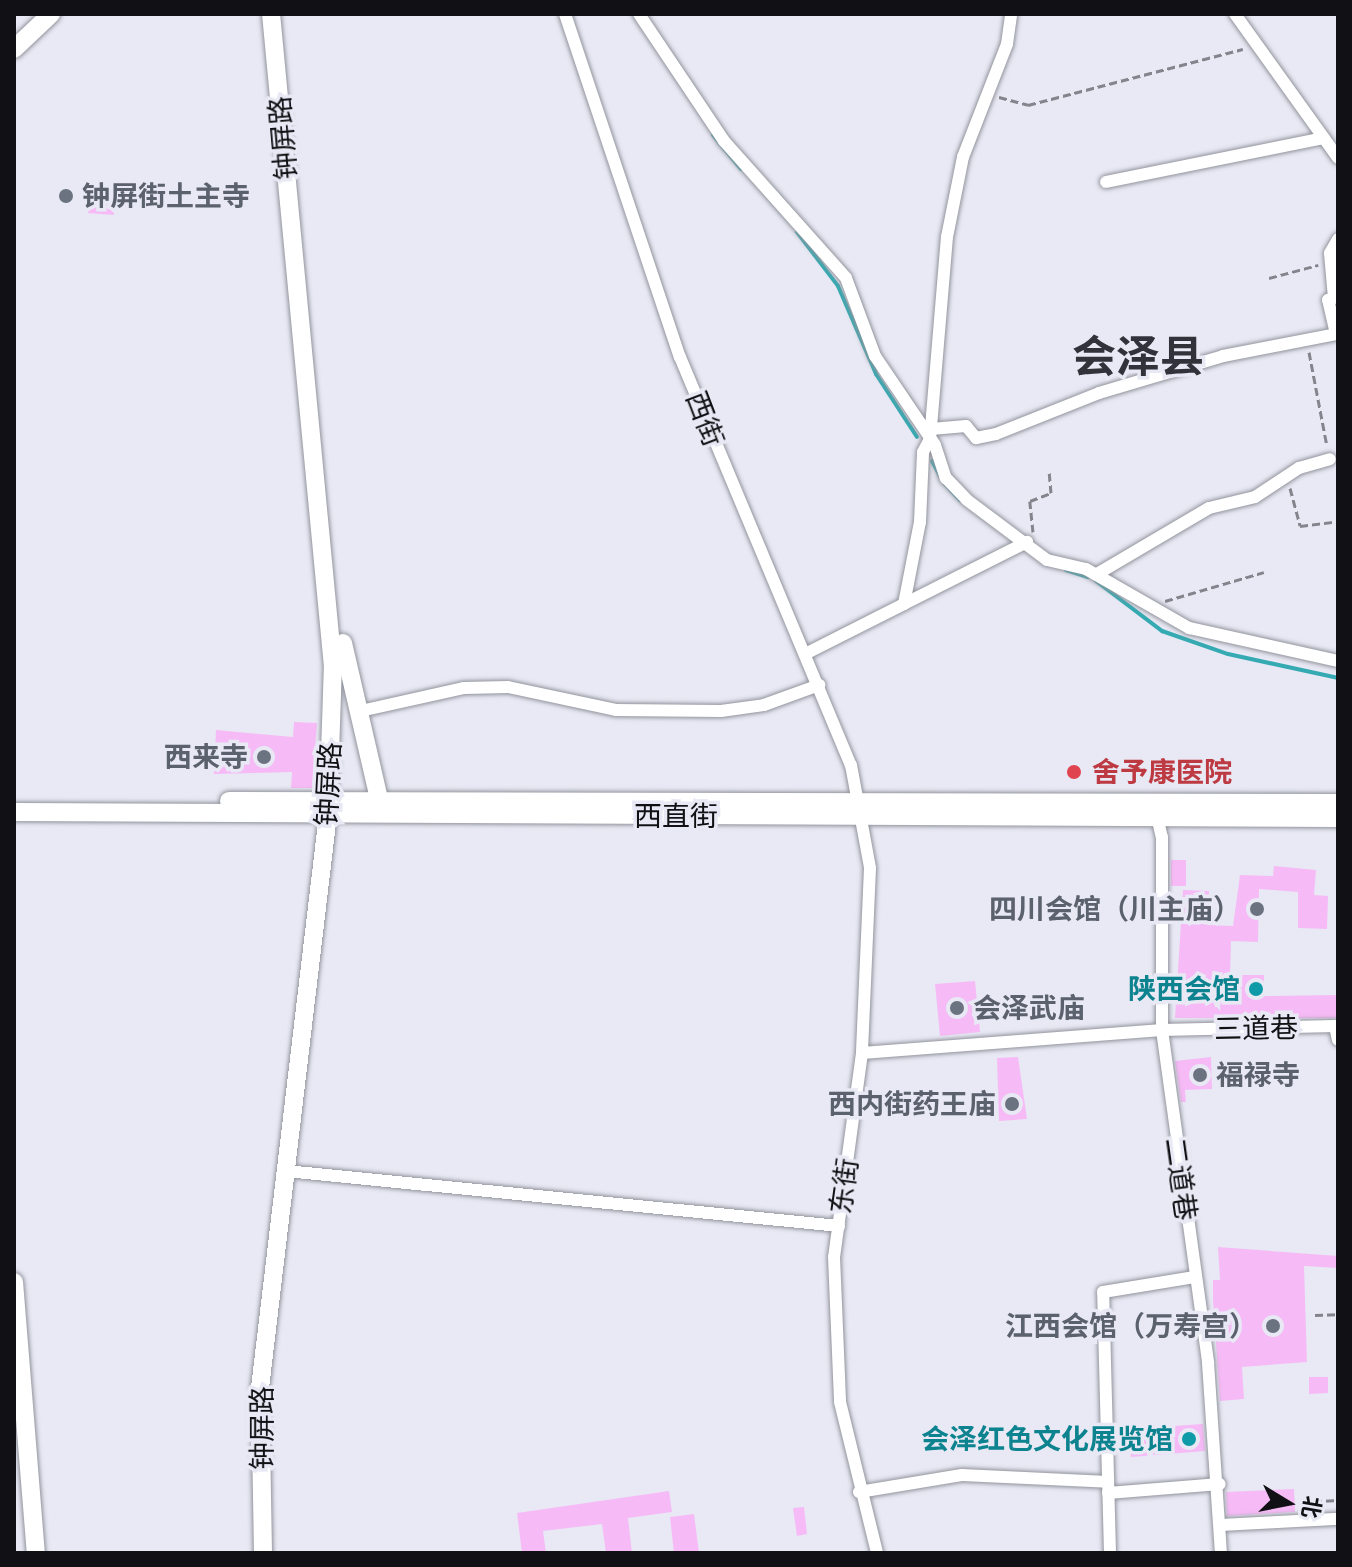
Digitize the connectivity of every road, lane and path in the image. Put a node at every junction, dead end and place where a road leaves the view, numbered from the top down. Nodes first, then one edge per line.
1 (51, 14) edge
2 (271, 14) edge
3 (283, 14) edge
4 (565, 14) edge
5 (639, 14) edge
6 (1011, 14) edge
7 (1235, 14) edge
8 (1258, 45) junction
9 (14, 49) edge
10 (987, 94) junction
11 (1324, 138) junction
12 (1338, 158) edge
13 (1106, 182) dead end
14 (1338, 239) edge
15 (1329, 261) junction
16 (1269, 278) dead end
17 (1336, 297) edge
18 (1307, 340) junction
19 (931, 434) junction
20 (1330, 459) joint
21 (1049, 472) dead end
22 (1286, 477) junction
23 (1338, 521) edge
24 (1027, 542) junction
25 (1264, 572) dead end
26 (1097, 574) junction
27 (904, 604) junction
28 (1151, 607) junction
29 (807, 653) junction
30 (1338, 661) edge
31 (819, 685) junction
32 (356, 712) junction
33 (14, 802) edge
34 (1338, 803) edge
35 (328, 808) junction
36 (382, 808) junction
37 (858, 810) junction
38 (14, 812) edge
39 (1156, 812) junction
40 (1338, 818) edge
41 (1162, 1030) junction
42 (1338, 1040) edge
43 (862, 1053) junction
44 (286, 1171) junction
45 (839, 1226) junction
46 (1195, 1277) junction
47 (14, 1282) edge
48 (1338, 1314) edge
49 (1315, 1315) dead end
50 (1220, 1484) junction
51 (1108, 1488) junction
52 (859, 1492) junction
53 (1338, 1500) edge
54 (1302, 1502) dead end
55 (1338, 1519) edge
56 (1222, 1525) junction
57 (36, 1553) edge
58 (263, 1553) edge
59 (877, 1553) edge
60 (1110, 1553) edge
61 (1221, 1553) edge

1 - 9 street
2 - 35 street, 钟屏路
3 - 32 street, 钟屏路
4 - 29 street, 西街
5 - 19 street
6 - 10 street
7 - 8 street
8 - 10 path
8 - 11 street
10 - 19 street
11 - 12 street
11 - 13 street
14 - 15 street
15 - 16 path
15 - 17 street
17 - 18 street
18 - 19 street
18 - 20 path
19 - 24 street
19 - 27 street
20 - 22 street
21 - 24 path
22 - 23 path
22 - 26 street
24 - 26 street
24 - 27 street
25 - 28 path
26 - 28 street
27 - 29 street
28 - 30 street
29 - 31 street, 西街
31 - 32 street
31 - 37 street, 西街
32 - 36 street, 钟屏路
33 - 35 street, 西直街
34 - 39 street, 西直街
35 - 36 street, 西直街
35 - 38 street, 西直街
35 - 44 street, 钟屏路
36 - 37 street, 西直街
37 - 39 street, 西直街
37 - 43 street, 东街
39 - 40 street, 西直街
39 - 41 street, 二道巷
41 - 42 street, 三道巷
41 - 43 street
41 - 46 street, 二道巷
43 - 45 street, 东街
44 - 45 street
44 - 58 street, 钟屏路
45 - 52 street, 东街
46 - 50 street, 二道巷
46 - 51 street
47 - 57 street
48 - 49 path
50 - 51 street
50 - 56 street, 二道巷
51 - 52 street
51 - 60 street
52 - 59 street, 东街
53 - 54 path
55 - 56 street
56 - 61 street, 二道巷

